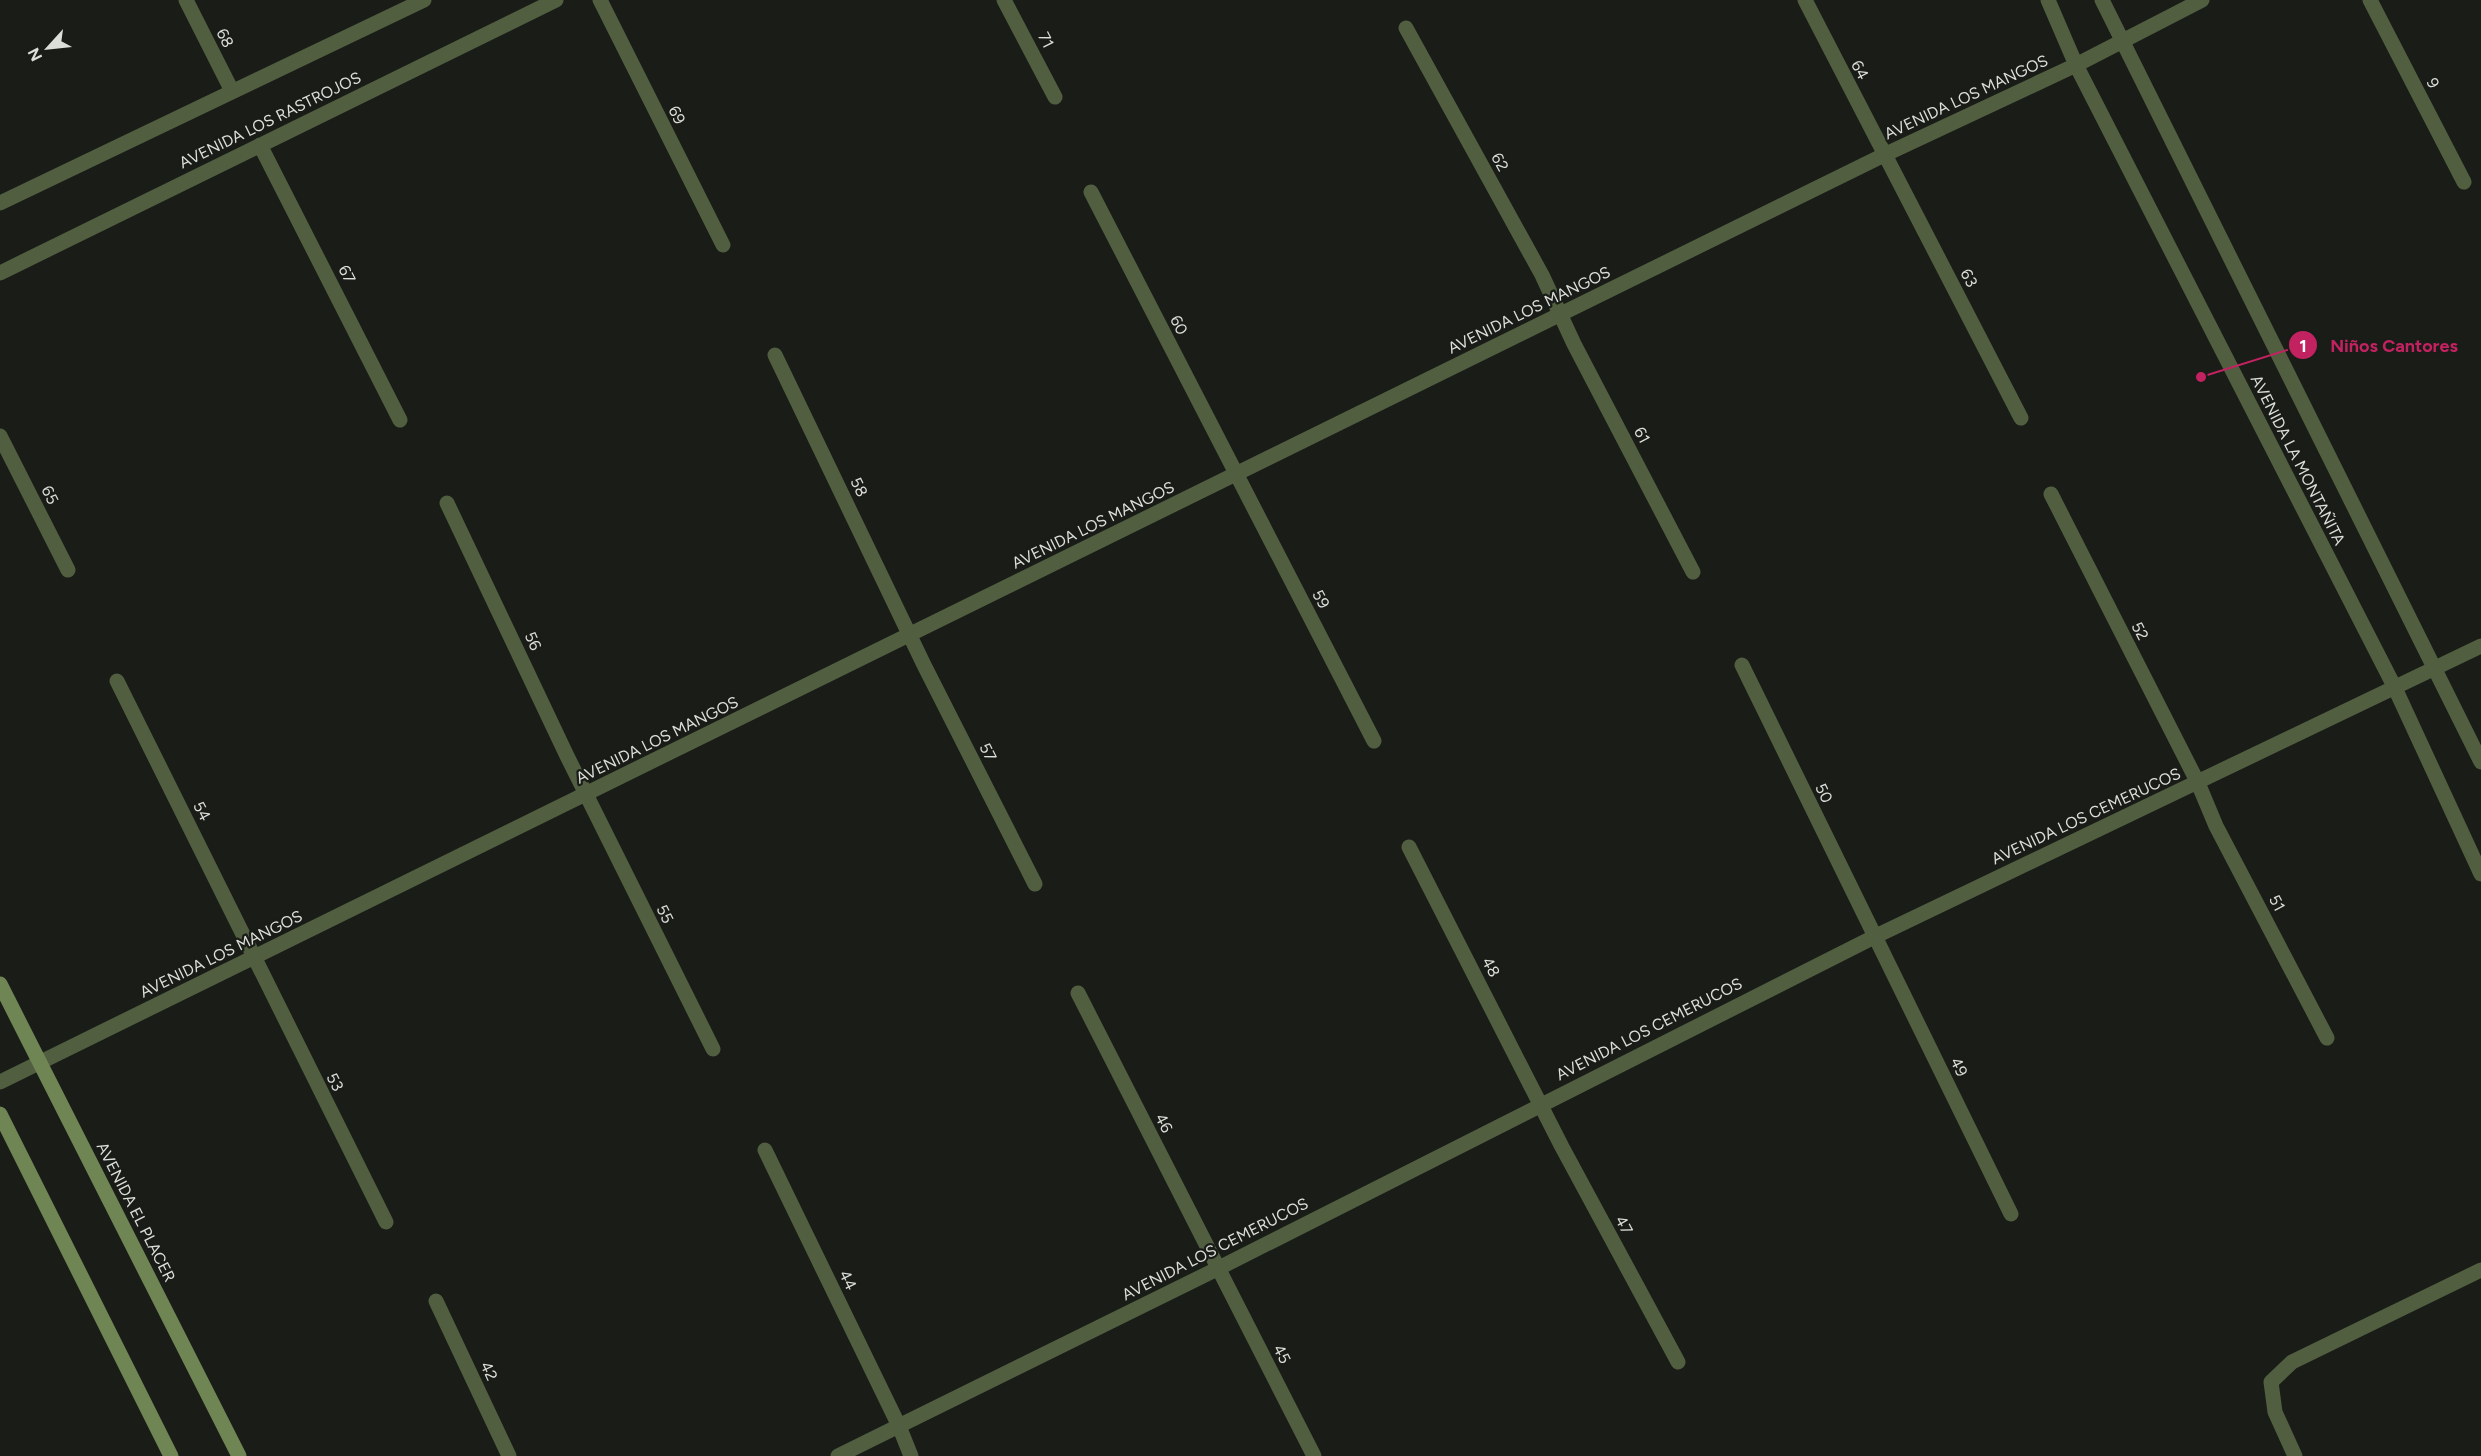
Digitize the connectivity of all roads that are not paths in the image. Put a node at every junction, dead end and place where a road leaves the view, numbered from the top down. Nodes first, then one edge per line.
1 (186, 0) edge
2 (424, 0) edge
3 (556, 0) edge
4 (600, 0) edge
5 (1004, 0) edge
6 (1805, 0) edge
7 (2048, 0) edge
8 (2102, 0) edge
9 (2202, 0) edge
10 (2370, 0) edge
11 (1406, 28) dead end
12 (2121, 42) junction
13 (2076, 65) junction
14 (232, 91) junction
15 (1055, 97) dead end
16 (260, 145) junction
17 (1884, 155) junction
18 (2464, 182) dead end
19 (1091, 192) dead end
20 (0, 203) edge
21 (723, 245) dead end
22 (0, 273) edge
23 (1560, 315) junction
24 (775, 356) dead end
25 (2021, 418) dead end
26 (400, 420) dead end
27 (0, 435) edge
28 (1235, 475) junction
29 (2051, 494) dead end
30 (447, 503) dead end
31 (68, 570) dead end
32 (1694, 572) dead end
33 (911, 635) junction
34 (2481, 646) edge
35 (1742, 665) dead end
36 (2436, 667) junction
37 (117, 681) dead end
38 (2394, 686) junction
39 (1374, 741) dead end
40 (2481, 762) edge
41 (2198, 783) junction
42 (586, 795) junction
43 (1409, 847) dead end
44 (2481, 874) edge
45 (1035, 884) dead end
46 (1874, 937) junction
47 (256, 958) junction
48 (0, 984) edge
49 (1078, 993) dead end
50 (2327, 1038) dead end
51 (713, 1049) dead end
52 (41, 1062) junction
53 (0, 1082) edge
54 (1540, 1104) junction
55 (0, 1114) edge
56 (765, 1150) dead end
57 (2011, 1214) dead end
58 (386, 1222) dead end
59 (1220, 1268) junction
60 (2481, 1270) edge
61 (436, 1301) dead end
62 (1678, 1362) dead end
63 (899, 1426) junction
64 (171, 1456) edge
65 (239, 1456) edge
66 (509, 1456) edge
67 (838, 1456) edge
68 (911, 1456) edge
69 (1314, 1456) edge
70 (2295, 1456) edge

1 - 14 street, 68
2 - 14 street
3 - 16 street, AVENIDA LOS RASTROJOS
4 - 21 street, 69
5 - 15 street, 71
6 - 17 street, 64
7 - 13 street, AVENIDA LA MONTAÑITA
8 - 12 street, AVENIDA LA MONTAÑITA
9 - 12 street, AVENIDA LOS MANGOS
10 - 18 street, 9
11 - 23 street, 62
12 - 13 street, AVENIDA LOS MANGOS
12 - 36 street, AVENIDA LA MONTAÑITA
13 - 17 street, AVENIDA LOS MANGOS
13 - 38 street, AVENIDA LA MONTAÑITA
14 - 20 street
16 - 22 street, AVENIDA LOS RASTROJOS
16 - 26 street, 67
17 - 23 street, AVENIDA LOS MANGOS
17 - 25 street, 63
19 - 28 street, 60
23 - 28 street, AVENIDA LOS MANGOS
23 - 32 street, 61
24 - 33 street, 58
27 - 31 street, 65
28 - 33 street, AVENIDA LOS MANGOS
28 - 39 street, 59
29 - 41 street, 52
30 - 42 street, 56
33 - 42 street, AVENIDA LOS MANGOS
33 - 45 street, 57
34 - 36 street, AVENIDA LOS CEMERUCOS
35 - 46 street, 50
36 - 38 street, AVENIDA LOS CEMERUCOS
36 - 40 street, AVENIDA LA MONTAÑITA
37 - 47 street, 54
38 - 41 street, AVENIDA LOS CEMERUCOS
38 - 44 street, AVENIDA LA MONTAÑITA
41 - 46 street, AVENIDA LOS CEMERUCOS
41 - 50 street, 51
42 - 47 street, AVENIDA LOS MANGOS
42 - 51 street, 55
43 - 54 street, 48
46 - 54 street, AVENIDA LOS CEMERUCOS
46 - 57 street, 49
47 - 52 street, AVENIDA LOS MANGOS
47 - 58 street, 53
48 - 52 street, AVENIDA EL PLACER
49 - 59 street, 46
52 - 53 street, AVENIDA LOS MANGOS
52 - 65 street, AVENIDA EL PLACER
54 - 59 street, AVENIDA LOS CEMERUCOS
54 - 62 street, 47
55 - 64 street
56 - 63 street, 44
59 - 63 street, AVENIDA LOS CEMERUCOS
59 - 69 street, 45
60 - 70 street
61 - 66 street, 42
63 - 67 street, AVENIDA LOS CEMERUCOS
63 - 68 street, 44

